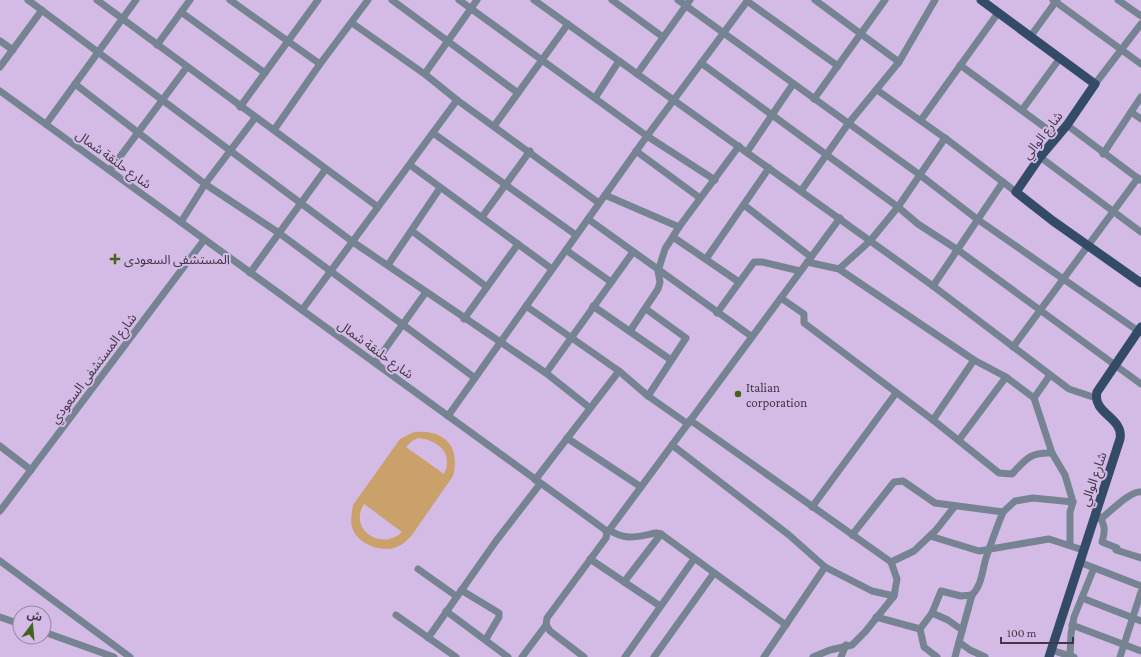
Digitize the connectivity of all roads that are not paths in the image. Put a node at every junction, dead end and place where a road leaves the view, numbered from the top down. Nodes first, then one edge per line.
1 (28, 0) edge
2 (97, 0) edge
3 (136, 0) edge
4 (190, 0) edge
5 (230, 0) edge
6 (318, 0) edge
7 (368, 0) edge
8 (392, 0) edge
9 (459, 0) edge
10 (477, 0) edge
11 (534, 0) edge
12 (612, 0) edge
13 (678, 0) edge
14 (815, 0) edge
15 (885, 0) edge
16 (936, 0) edge
17 (981, 0) edge
18 (1118, 0) edge
19 (748, 1) edge
20 (1055, 1) edge
21 (544, 3) edge
22 (688, 3) edge
23 (471, 9) junction
24 (42, 10) junction
25 (181, 12) junction
26 (998, 13) junction
27 (1141, 16) edge
28 (122, 19) junction
29 (352, 23) junction
30 (568, 24) junction
31 (1141, 24) edge
32 (861, 33) junction
33 (723, 34) junction
34 (663, 37) junction
35 (1030, 37) junction
36 (0, 41) edge
37 (287, 42) junction
38 (448, 42) junction
39 (157, 45) junction
40 (12, 50) junction
41 (1121, 50) junction
42 (98, 52) junction
43 (1060, 58) junction
44 (542, 60) junction
45 (619, 61) junction
46 (899, 62) junction
47 (701, 63) junction
48 (320, 64) junction
49 (1141, 64) edge
50 (960, 65) junction
51 (838, 66) junction
52 (0, 67) edge
53 (187, 67) junction
54 (265, 73) junction
55 (637, 74) junction
56 (426, 75) junction
57 (75, 84) junction
58 (793, 84) junction
59 (1095, 84) junction
60 (877, 90) junction
61 (0, 91) edge
62 (518, 92) junction
63 (1141, 97) edge
64 (595, 98) junction
65 (814, 99) junction
66 (457, 100) junction
67 (674, 100) junction
68 (162, 101) junction
69 (240, 107) junction
70 (1022, 110) junction
71 (1131, 112) junction
72 (772, 116) junction
73 (255, 118) junction
74 (1141, 119) edge
75 (921, 120) junction
76 (46, 124) junction
77 (848, 124) junction
78 (1067, 125) junction
79 (494, 126) junction
80 (274, 130) junction
81 (139, 132) junction
82 (433, 133) junction
83 (647, 136) junction
84 (1058, 137) junction
85 (945, 138) junction
86 (739, 146) junction
87 (231, 151) junction
88 (530, 151) junction
89 (636, 151) junction
90 (747, 152) junction
91 (1103, 154) junction
92 (826, 155) junction
93 (1040, 157) junction
94 (410, 164) junction
95 (769, 168) junction
96 (110, 170) junction
97 (325, 170) junction
98 (920, 175) junction
99 (715, 180) junction
100 (1139, 180) edge
101 (1003, 182) junction
102 (205, 184) junction
103 (505, 184) junction
104 (440, 188) junction
105 (801, 190) junction
106 (1016, 192) junction
107 (605, 195) junction
108 (700, 198) junction
109 (301, 202) junction
110 (599, 203) junction
111 (744, 205) junction
112 (378, 207) junction
113 (898, 207) junction
114 (1114, 212) junction
115 (482, 217) junction
116 (840, 218) junction
117 (588, 219) junction
118 (977, 219) junction
119 (181, 222) junction
120 (679, 227) junction
121 (412, 231) junction
122 (1141, 232) edge
123 (279, 233) junction
124 (576, 235) junction
125 (673, 237) junction
126 (204, 240) junction
127 (870, 240) junction
128 (353, 242) junction
129 (518, 244) junction
130 (1090, 245) junction
131 (566, 250) junction
132 (958, 250) junction
133 (633, 252) junction
134 (706, 259) junction
135 (809, 260) junction
136 (388, 265) junction
137 (552, 269) junction
138 (839, 269) junction
139 (658, 271) junction
140 (331, 272) junction
141 (800, 272) junction
142 (250, 273) junction
143 (1065, 279) junction
144 (611, 282) junction
145 (739, 282) junction
146 (1141, 283) edge
147 (933, 286) junction
148 (487, 287) junction
149 (426, 292) junction
150 (781, 298) junction
151 (526, 306) junction
152 (593, 306) junction
153 (646, 309) junction
154 (302, 310) junction
155 (1041, 310) junction
156 (717, 313) junction
157 (464, 319) junction
158 (404, 325) junction
159 (630, 331) junction
160 (1140, 331) edge
161 (751, 336) junction
162 (572, 337) junction
163 (501, 342) junction
164 (1014, 348) junction
165 (671, 360) junction
166 (974, 360) junction
167 (375, 363) junction
168 (1115, 364) junction
169 (619, 371) junction
170 (546, 373) junction
171 (1050, 375) junction
172 (1006, 377) junction
173 (475, 378) junction
174 (1141, 384) edge
175 (896, 393) junction
176 (648, 396) junction
177 (1034, 398) junction
178 (1096, 398) junction
179 (590, 408) junction
180 (448, 416) junction
181 (933, 420) junction
182 (689, 422) junction
183 (567, 438) junction
184 (959, 440) junction
185 (672, 445) junction
186 (0, 446) edge
187 (1052, 453) junction
188 (31, 470) junction
189 (538, 482) junction
190 (641, 487) junction
191 (1141, 492) edge
192 (1073, 502) junction
193 (955, 506) junction
194 (812, 507) junction
195 (0, 511) edge
196 (1003, 512) junction
197 (1099, 516) junction
198 (608, 532) junction
199 (661, 534) junction
200 (852, 535) junction
201 (930, 536) junction
202 (1070, 545) junction
203 (989, 548) junction
204 (1083, 550) junction
205 (1141, 558) edge
206 (590, 559) junction
207 (694, 559) junction
208 (0, 561) edge
209 (891, 562) junction
210 (1079, 562) junction
211 (825, 567) junction
212 (1094, 568) junction
213 (418, 569) dead end
214 (714, 573) junction
215 (624, 582) junction
216 (1141, 586) edge
217 (461, 590) junction
218 (1141, 592) edge
219 (972, 595) junction
220 (456, 596) junction
221 (894, 596) junction
222 (1082, 598) junction
223 (660, 606) junction
224 (446, 611) junction
225 (932, 613) junction
226 (396, 615) dead end
227 (0, 617) edge
228 (876, 617) junction
229 (1132, 618) junction
230 (12, 621) edge
231 (1141, 621) edge
232 (546, 625) junction
233 (786, 625) junction
234 (1072, 625) junction
235 (920, 629) junction
236 (962, 630) junction
237 (52, 635) edge
238 (428, 638) junction
239 (486, 640) junction
240 (958, 642) junction
241 (846, 645) junction
242 (1124, 645) junction
243 (1141, 651) edge
244 (1050, 654) edge
245 (1061, 655) edge
246 (1072, 656) edge
247 (114, 657) edge
248 (130, 657) edge
249 (456, 657) edge
250 (508, 657) edge
251 (522, 657) edge
252 (584, 657) edge
253 (625, 657) edge
254 (654, 657) edge
255 (764, 657) edge
256 (813, 657) edge
257 (841, 657) edge
258 (936, 657) edge
259 (955, 657) edge
260 (985, 657) edge
261 (1120, 657) edge

1 - 24 street
2 - 28 street
3 - 28 street
4 - 25 street
5 - 37 street
6 - 37 street
7 - 29 street
8 - 38 street
9 - 23 street
10 - 23 street
11 - 21 street
12 - 34 street
13 - 22 street
14 - 32 street
15 - 32 street
16 - 46 street
17 - 26 main road
18 - 27 street
19 - 33 street
19 - 51 street
20 - 35 street
20 - 41 street
21 - 30 street
22 - 33 street
22 - 34 street
23 - 38 street
23 - 44 street
24 - 40 street
24 - 42 street
25 - 39 street
25 - 54 street
26 - 35 main road
26 - 50 street
28 - 39 street
28 - 42 street
29 - 48 street
29 - 56 street
30 - 44 street
30 - 45 street
31 - 41 street
32 - 46 street
32 - 51 street
33 - 47 street
33 - 58 street
34 - 55 street
35 - 43 main road
36 - 40 street
37 - 48 street
37 - 54 street
38 - 56 street
38 - 62 street
39 - 53 street
40 - 52 street
41 - 49 street
41 - 59 street
42 - 57 street
42 - 68 street
43 - 59 main road
43 - 70 street
44 - 62 street
44 - 64 street
45 - 55 street
45 - 64 street
46 - 60 street
47 - 67 street
47 - 72 street
48 - 80 street
50 - 70 street
50 - 75 street
51 - 65 street
53 - 68 street
53 - 69 street
54 - 69 street
55 - 67 street
56 - 66 street
57 - 76 street
57 - 81 street
58 - 65 street
58 - 72 street
59 - 78 main road, شارع الوالي
60 - 75 street
60 - 77 street
61 - 76 street, شارع حلنقة شمال
62 - 79 street
63 - 71 street
64 - 83 street
65 - 77 street
66 - 79 street
66 - 82 street
67 - 83 street
67 - 86 street
68 - 81 street
68 - 87 street
69 - 73 street
70 - 84 street
71 - 74 street
71 - 91 street
72 - 90 street
72 - 92 street
73 - 80 street
73 - 87 street
75 - 85 street
76 - 96 street, شارع حلنقة شمال
77 - 92 street
77 - 98 street
78 - 84 main road, شارع الوالي
78 - 91 street
79 - 88 street
80 - 97 street
81 - 96 street
81 - 102 street
82 - 94 street
82 - 103 street
83 - 89 street
83 - 99 street
84 - 93 main road, شارع الوالي
85 - 98 street
85 - 101 street
86 - 90 street
86 - 99 street
87 - 102 street
87 - 109 street
88 - 103 street
88 - 110 street
89 - 107 street
89 - 108 street
90 - 95 street
91 - 100 street
92 - 105 street
92 - 113 street
93 - 106 main road, شارع الوالي
93 - 114 street
94 - 104 street
94 - 112 street
95 - 105 street
95 - 111 street
96 - 119 street, شارع حلنقة شمال
97 - 109 street
97 - 112 street
98 - 113 street
98 - 118 street
99 - 108 street
100 - 114 street
101 - 106 street
101 - 118 street
102 - 119 street
102 - 123 street
103 - 115 street
103 - 124 street
104 - 115 street
104 - 121 street
105 - 116 street
106 - 130 main road
107 - 110 street
107 - 120 street
108 - 120 street
109 - 123 street
109 - 128 street
110 - 117 street
111 - 134 street
111 - 135 street
112 - 128 street
113 - 127 street
113 - 132 street
114 - 122 street
114 - 130 street
115 - 129 street
116 - 127 street
116 - 135 street
117 - 124 street
117 - 133 street
118 - 132 street
118 - 143 street
119 - 126 street, شارع حلنقة شمال
120 - 125 street
121 - 136 street
121 - 148 street
123 - 140 street
123 - 142 street
124 - 131 street
125 - 134 street
125 - 139 street
126 - 142 street, شارع حلنقة شمال
126 - 188 street, شارع المستشفى السعودي
127 - 138 street
127 - 147 street
128 - 136 street
128 - 140 street
129 - 137 street
129 - 148 street
130 - 143 street
130 - 146 main road
131 - 137 street
131 - 144 street
132 - 147 street
132 - 155 street
133 - 139 street
133 - 144 street
134 - 145 street
135 - 138 street
135 - 141 street
136 - 149 street
137 - 151 street
138 - 166 street
139 - 153 street
139 - 156 street
140 - 154 street
140 - 158 street
141 - 145 street
141 - 150 street
142 - 154 street, شارع حلنقة شمال
143 - 155 street
143 - 160 street
144 - 152 street
145 - 156 street
147 - 164 street
148 - 157 street
149 - 157 street
149 - 158 street
150 - 161 street
150 - 175 street
151 - 162 street
151 - 163 street
152 - 159 street
152 - 162 street
153 - 159 street
153 - 165 street
154 - 167 street, شارع حلنقة شمال
155 - 164 street
155 - 168 street
156 - 161 street
157 - 163 street
158 - 167 street
158 - 173 street
159 - 165 street
160 - 168 main road
161 - 182 street
162 - 169 street
162 - 170 street
163 - 170 street
163 - 173 street
164 - 171 street
165 - 176 street
166 - 172 street
166 - 181 street
167 - 180 street, شارع حلنقة شمال
168 - 174 street
168 - 178 main road
169 - 176 street
169 - 179 street
170 - 179 street
171 - 177 street
171 - 178 street
172 - 177 street
172 - 184 street
173 - 180 street
175 - 181 street
175 - 194 street
176 - 182 street
177 - 187 street
178 - 197 main road, شارع الوالي
179 - 183 street
180 - 189 street, شارع حلنقة شمال
181 - 184 street
182 - 185 street
182 - 194 street
183 - 189 street
183 - 190 street
184 - 187 street
185 - 190 street
185 - 211 street
186 - 188 street
187 - 192 street
188 - 195 street, شارع المستشفى السعودي
189 - 198 street, شارع حلنقة شمال
189 - 217 street
190 - 198 street
191 - 197 street
192 - 196 street
192 - 202 street
193 - 196 street
193 - 200 street
193 - 201 street
194 - 200 street
196 - 203 street
197 - 204 main road, شارع الوالي
197 - 205 street
198 - 199 street, شارع حلنقة شمال
198 - 206 street
199 - 207 street
199 - 215 street
200 - 209 street
201 - 203 street
201 - 209 street
202 - 203 street
202 - 204 street
203 - 219 street
204 - 210 main road, شارع الوالي
206 - 215 street
206 - 232 street
207 - 214 street
207 - 223 street
208 - 248 street
209 - 221 street
210 - 212 street
210 - 244 main road, شارع الوالي
211 - 221 street
211 - 233 street
212 - 216 street
212 - 222 street
213 - 220 street
214 - 233 street
214 - 254 street
215 - 223 street
217 - 220 street
217 - 239 street
218 - 229 street
219 - 225 street
219 - 236 street
220 - 224 street
221 - 228 street
222 - 229 street
222 - 234 street
223 - 253 street
224 - 238 street
224 - 239 street
225 - 235 street
225 - 236 street
226 - 238 street
227 - 230 street
228 - 235 street
228 - 241 street
229 - 231 street
229 - 242 street
232 - 251 street
232 - 252 street
233 - 255 street
234 - 242 street
234 - 246 street
235 - 258 street
236 - 240 street
237 - 247 street
238 - 249 street
239 - 250 street
240 - 259 street
240 - 260 street
241 - 256 street
241 - 257 street
242 - 243 street
242 - 261 street
244 - 245 street
245 - 246 street

